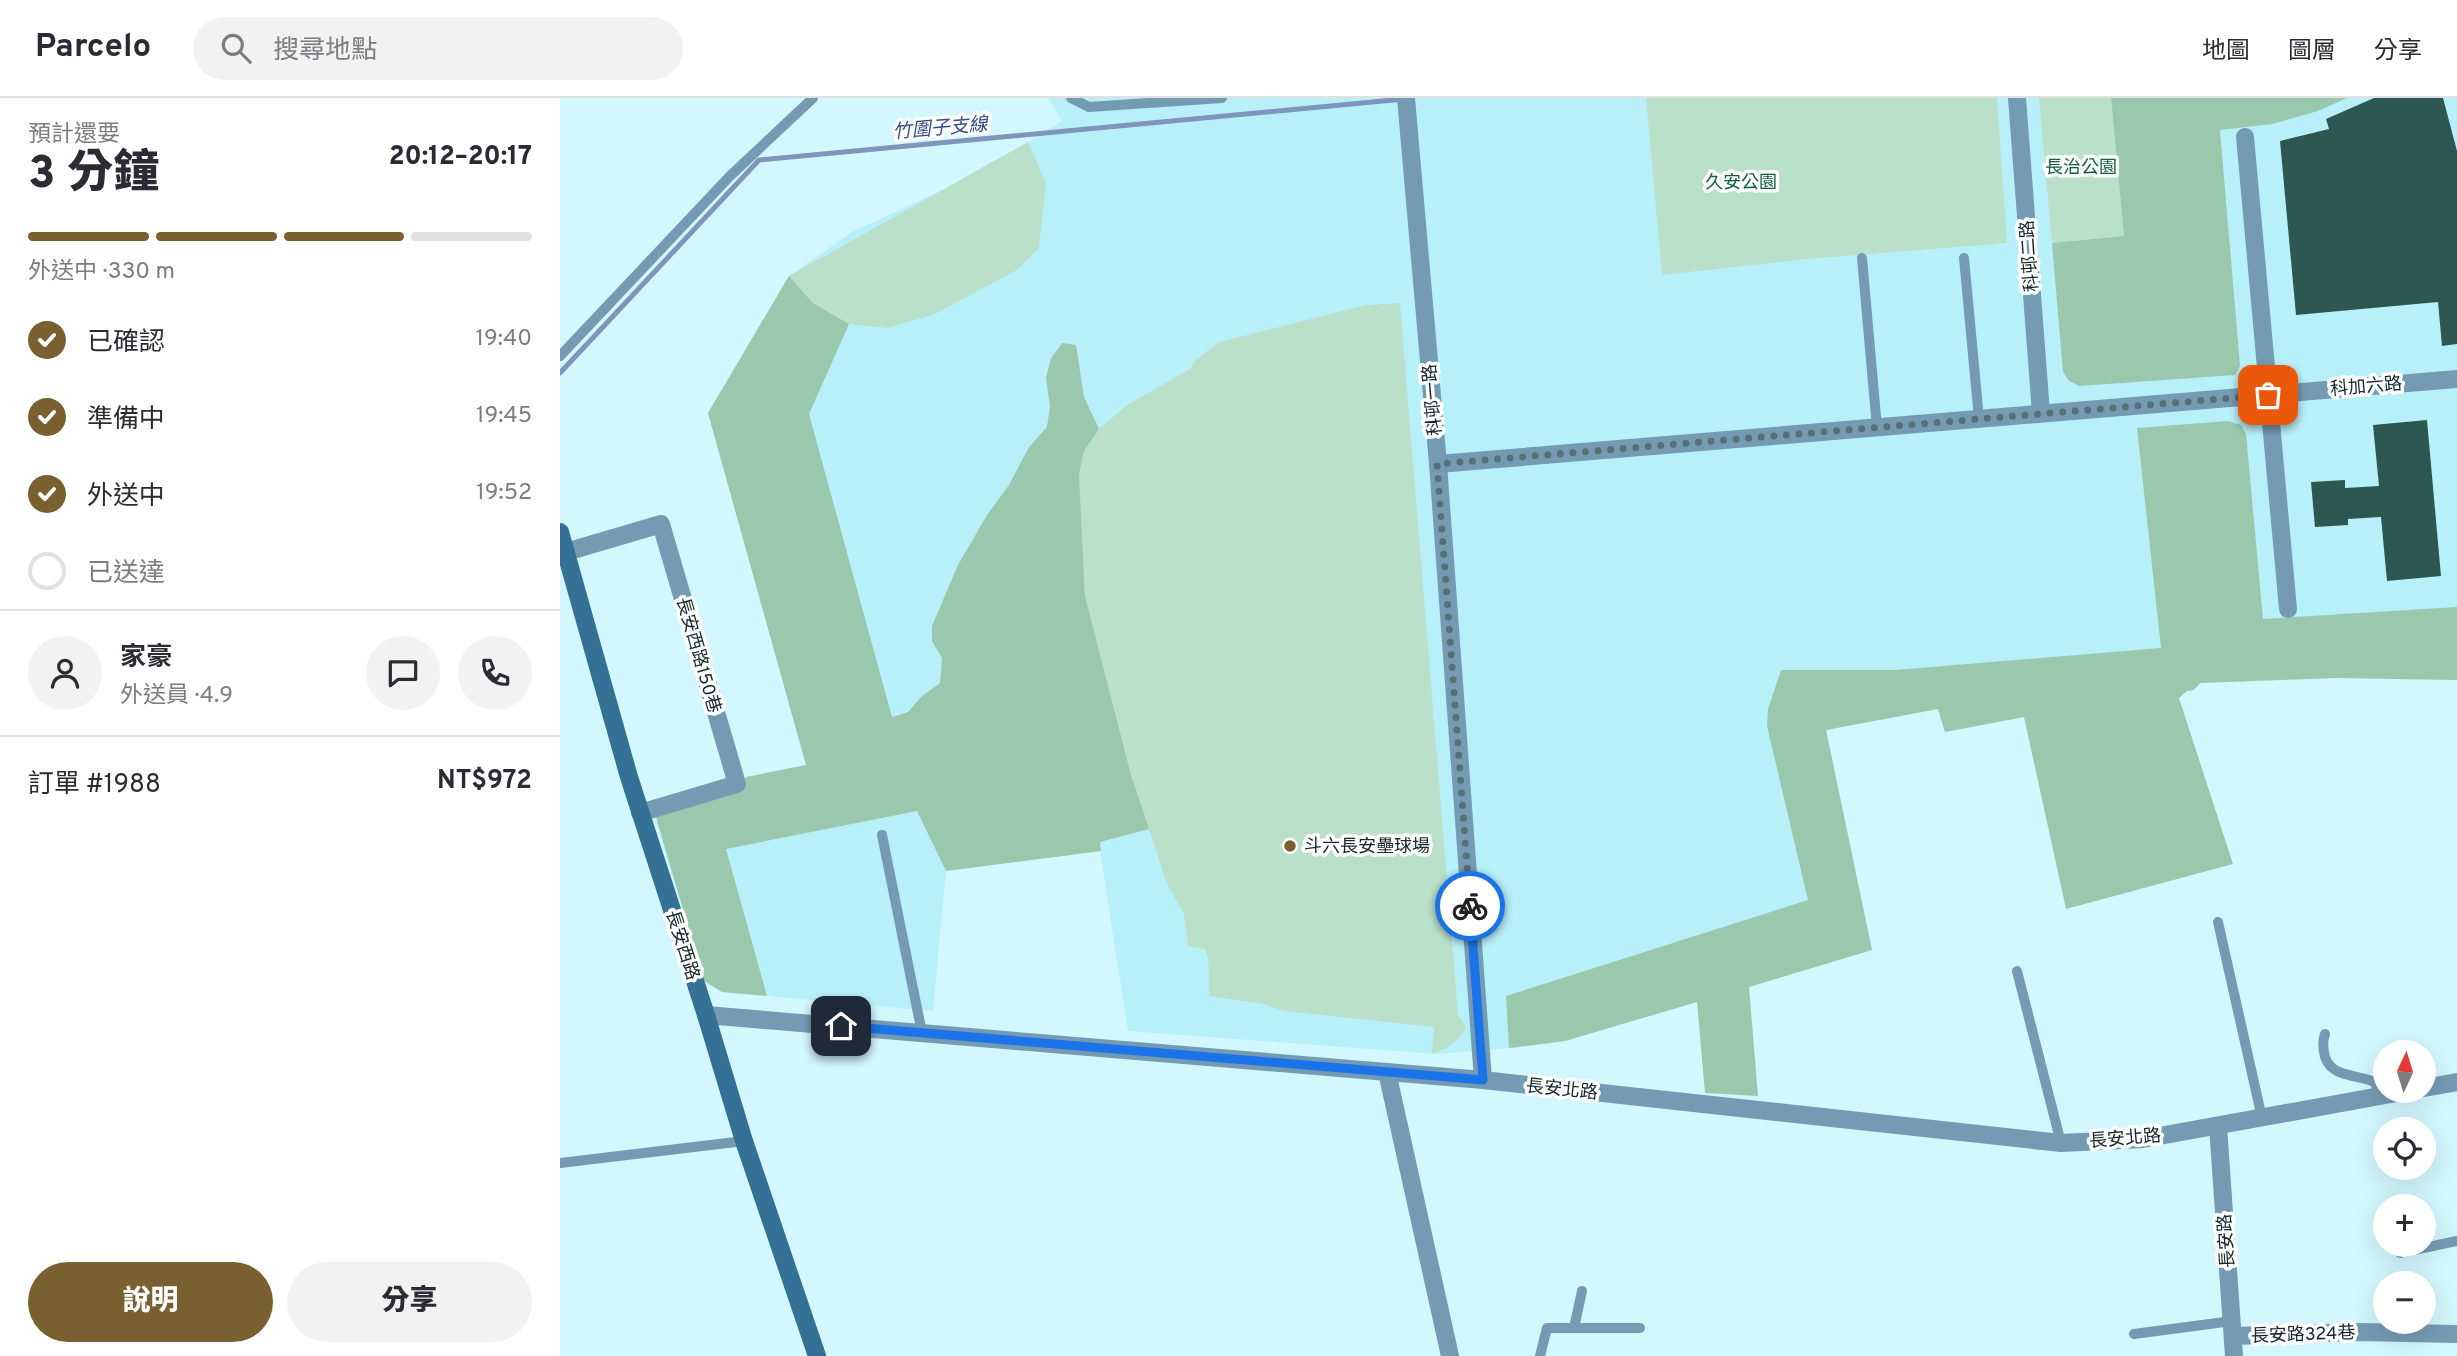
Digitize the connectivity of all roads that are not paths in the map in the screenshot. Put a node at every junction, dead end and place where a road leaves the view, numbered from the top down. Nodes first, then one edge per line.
1 (813, 98) edge
2 (1071, 98) edge
3 (1222, 98) edge
4 (1406, 98) edge
5 (2017, 98) edge
6 (2245, 137) dead end
7 (1862, 258) dead end
8 (1964, 258) dead end
9 (560, 356) edge
10 (2457, 379) edge
11 (2268, 395) junction
12 (2041, 413) junction
13 (1979, 419) junction
14 (1877, 428) junction
15 (1437, 464) junction
16 (560, 532) edge
17 (566, 552) junction
18 (2288, 609) dead end
19 (640, 813) junction
20 (881, 835) dead end
21 (2218, 922) dead end
22 (2017, 971) dead end
23 (706, 1014) junction
24 (922, 1033) junction
25 (2325, 1034) dead end
26 (1387, 1072) junction
27 (1483, 1080) junction
28 (2373, 1081) edge
29 (2457, 1082) edge
30 (2436, 1086) edge
31 (2373, 1097) edge
32 (2262, 1118) junction
33 (2218, 1126) junction
34 (744, 1141) junction
35 (2061, 1143) junction
36 (560, 1163) edge
37 (2457, 1241) edge
38 (2436, 1245) edge
39 (1582, 1292) dead end
40 (1574, 1328) junction
41 (1640, 1328) dead end
42 (2232, 1328) junction
43 (2134, 1334) dead end
44 (2457, 1334) edge
45 (811, 1353) edge
46 (1450, 1356) edge
47 (1541, 1356) edge
48 (2234, 1356) edge

1 - 9 lane
2 - 3 lane
4 - 15 street, 科邨一路
5 - 12 street, 科邨二路
6 - 11 street
7 - 14 lane
8 - 13 lane
10 - 11 street, 科加六路
11 - 12 street, 科加六路
11 - 18 street
12 - 13 street, 科加六路
13 - 14 street, 科加六路
14 - 15 street, 科加六路
15 - 27 street, 科邨一路
16 - 17 main road, 長安西路
17 - 19 main road, 長安西路
17 - 19 street, 長安西路150巷
19 - 23 main road, 長安西路
20 - 24 lane
21 - 32 lane
22 - 35 lane
23 - 24 street, 長安北路
23 - 34 main road, 長安西路
24 - 26 street, 長安北路
25 - 28 lane
26 - 27 street, 長安北路
26 - 46 street
27 - 35 street, 長安北路
29 - 30 street
31 - 32 street, 長安北路
32 - 33 street, 長安北路
33 - 35 street, 長安北路
33 - 42 street, 長安路
34 - 36 lane
34 - 45 main road, 長安西路
37 - 38 lane
39 - 40 lane
40 - 41 lane
40 - 47 lane
42 - 43 lane
42 - 44 street, 長安路324巷
42 - 48 street, 長安路

